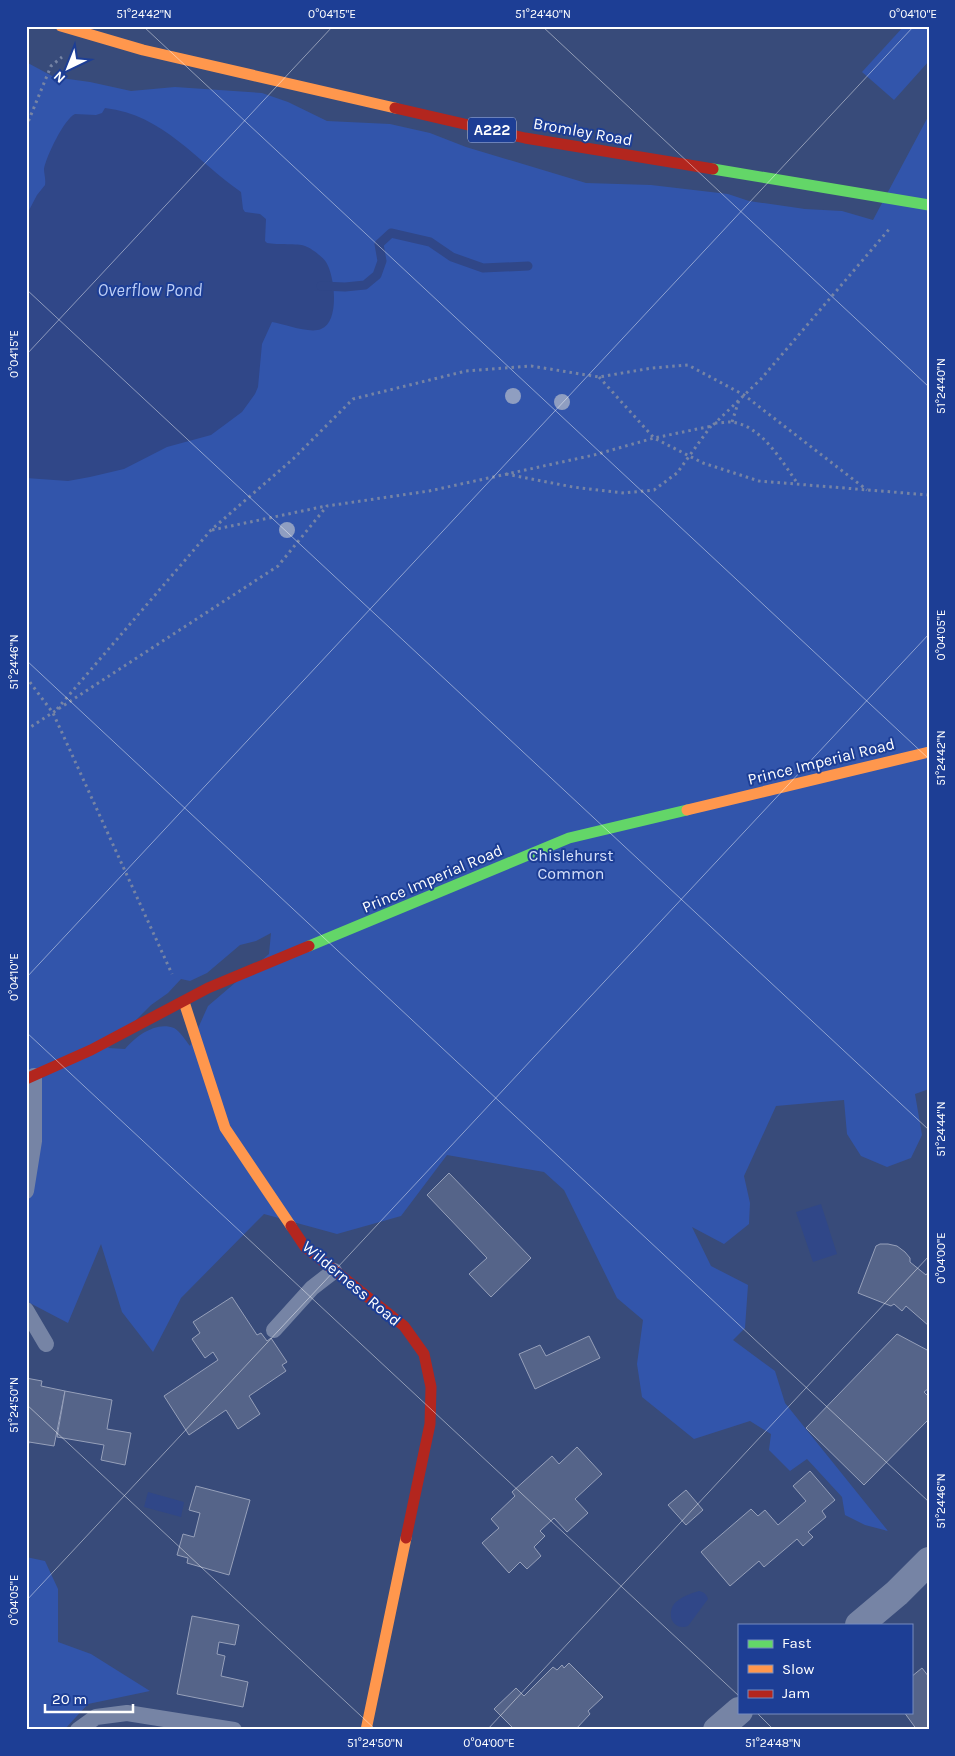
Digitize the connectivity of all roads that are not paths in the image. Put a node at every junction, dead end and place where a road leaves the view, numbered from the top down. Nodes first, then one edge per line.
1 (61, 26) edge
2 (929, 205) edge
3 (929, 752) edge
4 (184, 1002) junction
5 (30, 1077) edge
6 (26, 1191) edge
7 (334, 1271) junction
8 (26, 1310) edge
9 (274, 1330) dead end
10 (46, 1344) dead end
11 (929, 1561) edge
12 (860, 1624) edge
13 (738, 1712) edge
14 (78, 1730) edge
15 (234, 1730) edge
16 (366, 1730) edge
17 (717, 1730) edge

1 - 2 main road, Bromley Road / A222
3 - 4 main road, Prince Imperial Road
4 - 5 main road, Prince Imperial Road
4 - 7 main road, Wilderness Road
5 - 6 lane
7 - 9 lane
7 - 16 main road, Wilderness Road
8 - 10 lane
11 - 12 street
13 - 17 street
14 - 15 lane

